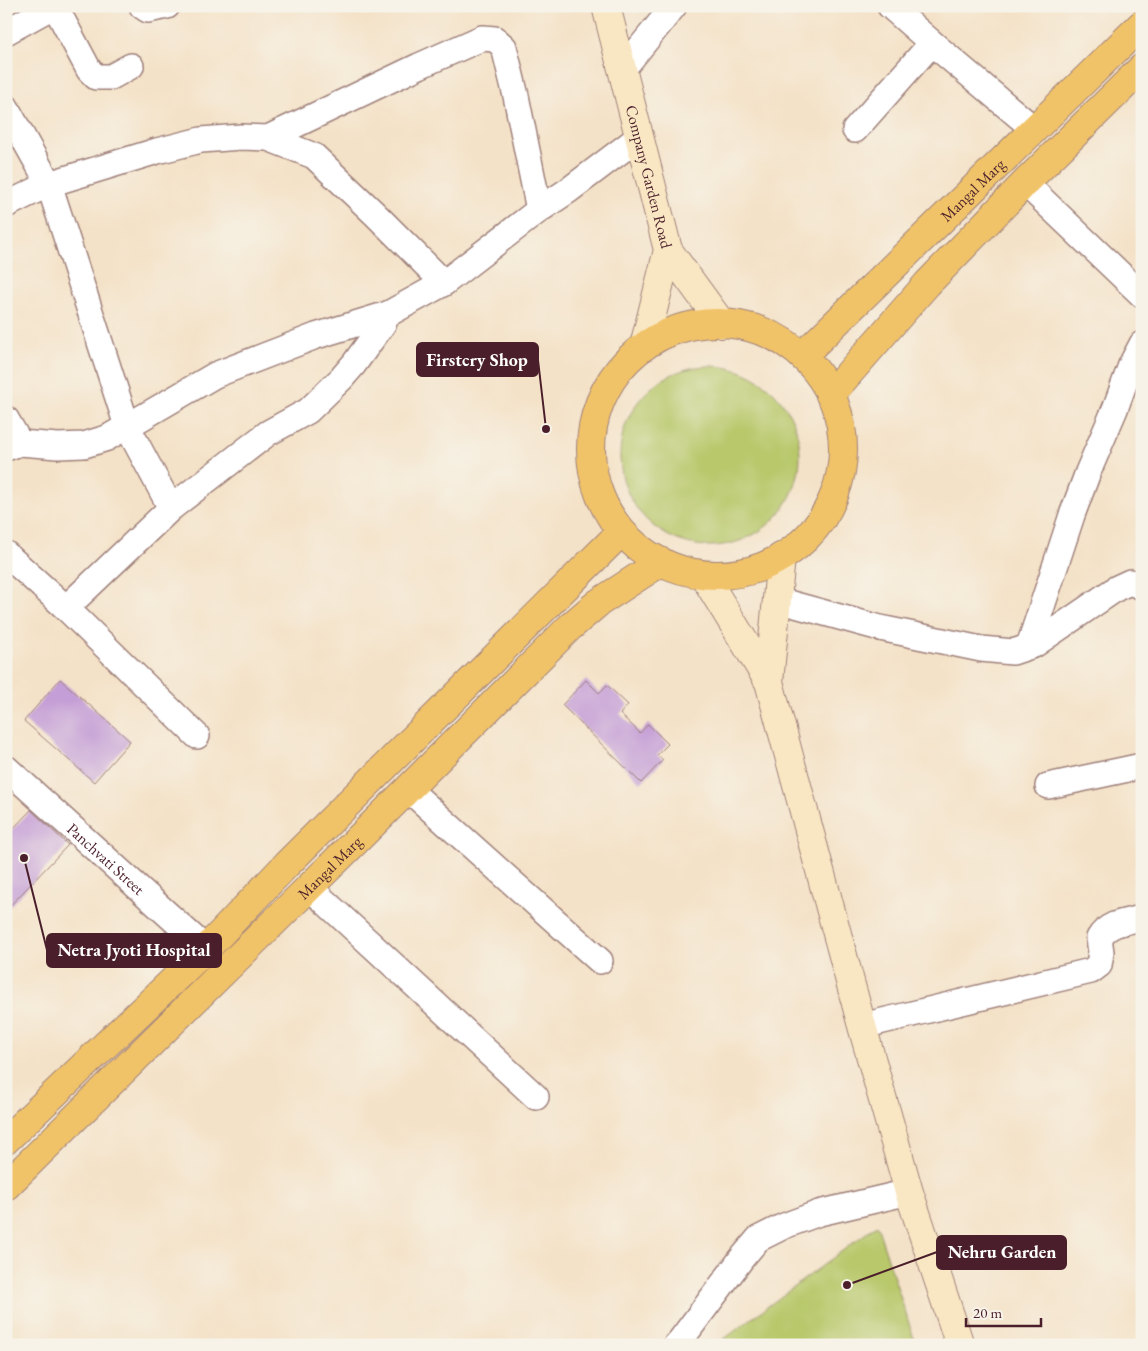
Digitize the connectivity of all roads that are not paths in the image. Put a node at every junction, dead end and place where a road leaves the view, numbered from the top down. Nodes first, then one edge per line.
1 (54, 6) edge
2 (142, 6) edge
3 (167, 6) edge
4 (606, 6) edge
5 (674, 6) edge
6 (890, 6) edge
7 (1142, 24) edge
8 (6, 32) edge
9 (932, 43) junction
10 (131, 66) dead end
11 (1142, 68) edge
12 (622, 70) junction
13 (6, 107) edge
14 (1034, 129) junction
15 (855, 130) dead end
16 (639, 137) junction
17 (268, 138) junction
18 (1025, 183) junction
19 (49, 184) junction
20 (6, 204) edge
21 (539, 210) junction
22 (668, 250) junction
23 (444, 283) junction
24 (1142, 295) edge
25 (388, 314) junction
26 (722, 324) junction
27 (1142, 344) edge
28 (644, 346) junction
29 (802, 356) junction
30 (830, 395) junction
31 (6, 419) edge
32 (126, 426) junction
33 (13, 446) edge
34 (171, 508) junction
35 (621, 532) junction
36 (6, 554) edge
37 (781, 557) junction
38 (661, 562) junction
39 (704, 576) junction
40 (1138, 579) edge
41 (777, 600) junction
42 (66, 608) junction
43 (1029, 646) junction
44 (769, 682) junction
45 (197, 736) dead end
46 (1142, 766) edge
47 (6, 768) edge
48 (1048, 786) dead end
49 (408, 789) junction
50 (309, 887) junction
51 (1142, 918) edge
52 (206, 950) junction
53 (600, 961) dead end
54 (862, 1026) junction
55 (536, 1097) dead end
56 (46, 1103) junction
57 (6, 1112) edge
58 (6, 1140) edge
59 (6, 1186) edge
60 (910, 1192) junction
61 (676, 1345) edge
62 (960, 1345) edge

1 - 8 street
1 - 10 street
2 - 3 street
4 - 12 street, Company Garden Road
5 - 12 street
6 - 9 street
7 - 14 main road, Mangal Marg
9 - 14 street
9 - 15 street
11 - 18 main road, Mangal Marg
12 - 16 street, Company Garden Road
13 - 19 street
14 - 29 main road, Mangal Marg
16 - 21 street
16 - 22 street, Company Garden Road
17 - 19 street
17 - 21 street
17 - 23 street
18 - 24 street
18 - 30 main road, Mangal Marg
19 - 20 street
19 - 32 street
21 - 23 street
22 - 26 street
22 - 28 street, Company Garden Road
23 - 25 street
25 - 32 street
25 - 34 street
26 - 28 main road
26 - 29 main road
27 - 43 street
28 - 35 main road
29 - 30 main road
30 - 37 main road
31 - 33 street
32 - 33 street
32 - 34 street
34 - 42 street
35 - 38 main road
35 - 52 main road, Mangal Marg
36 - 42 street
37 - 39 main road
37 - 41 street
38 - 39 main road
38 - 49 main road, Mangal Marg
39 - 44 street
40 - 43 street
41 - 43 street
41 - 44 street
42 - 45 street
44 - 54 street
46 - 48 street
47 - 52 street, Panchvati Street
49 - 50 main road, Mangal Marg
49 - 53 street
50 - 55 street
50 - 59 main road, Mangal Marg
51 - 54 street
52 - 56 main road, Mangal Marg
54 - 60 street
56 - 57 main road
56 - 58 main road, Mangal Marg
60 - 61 street
60 - 62 street

